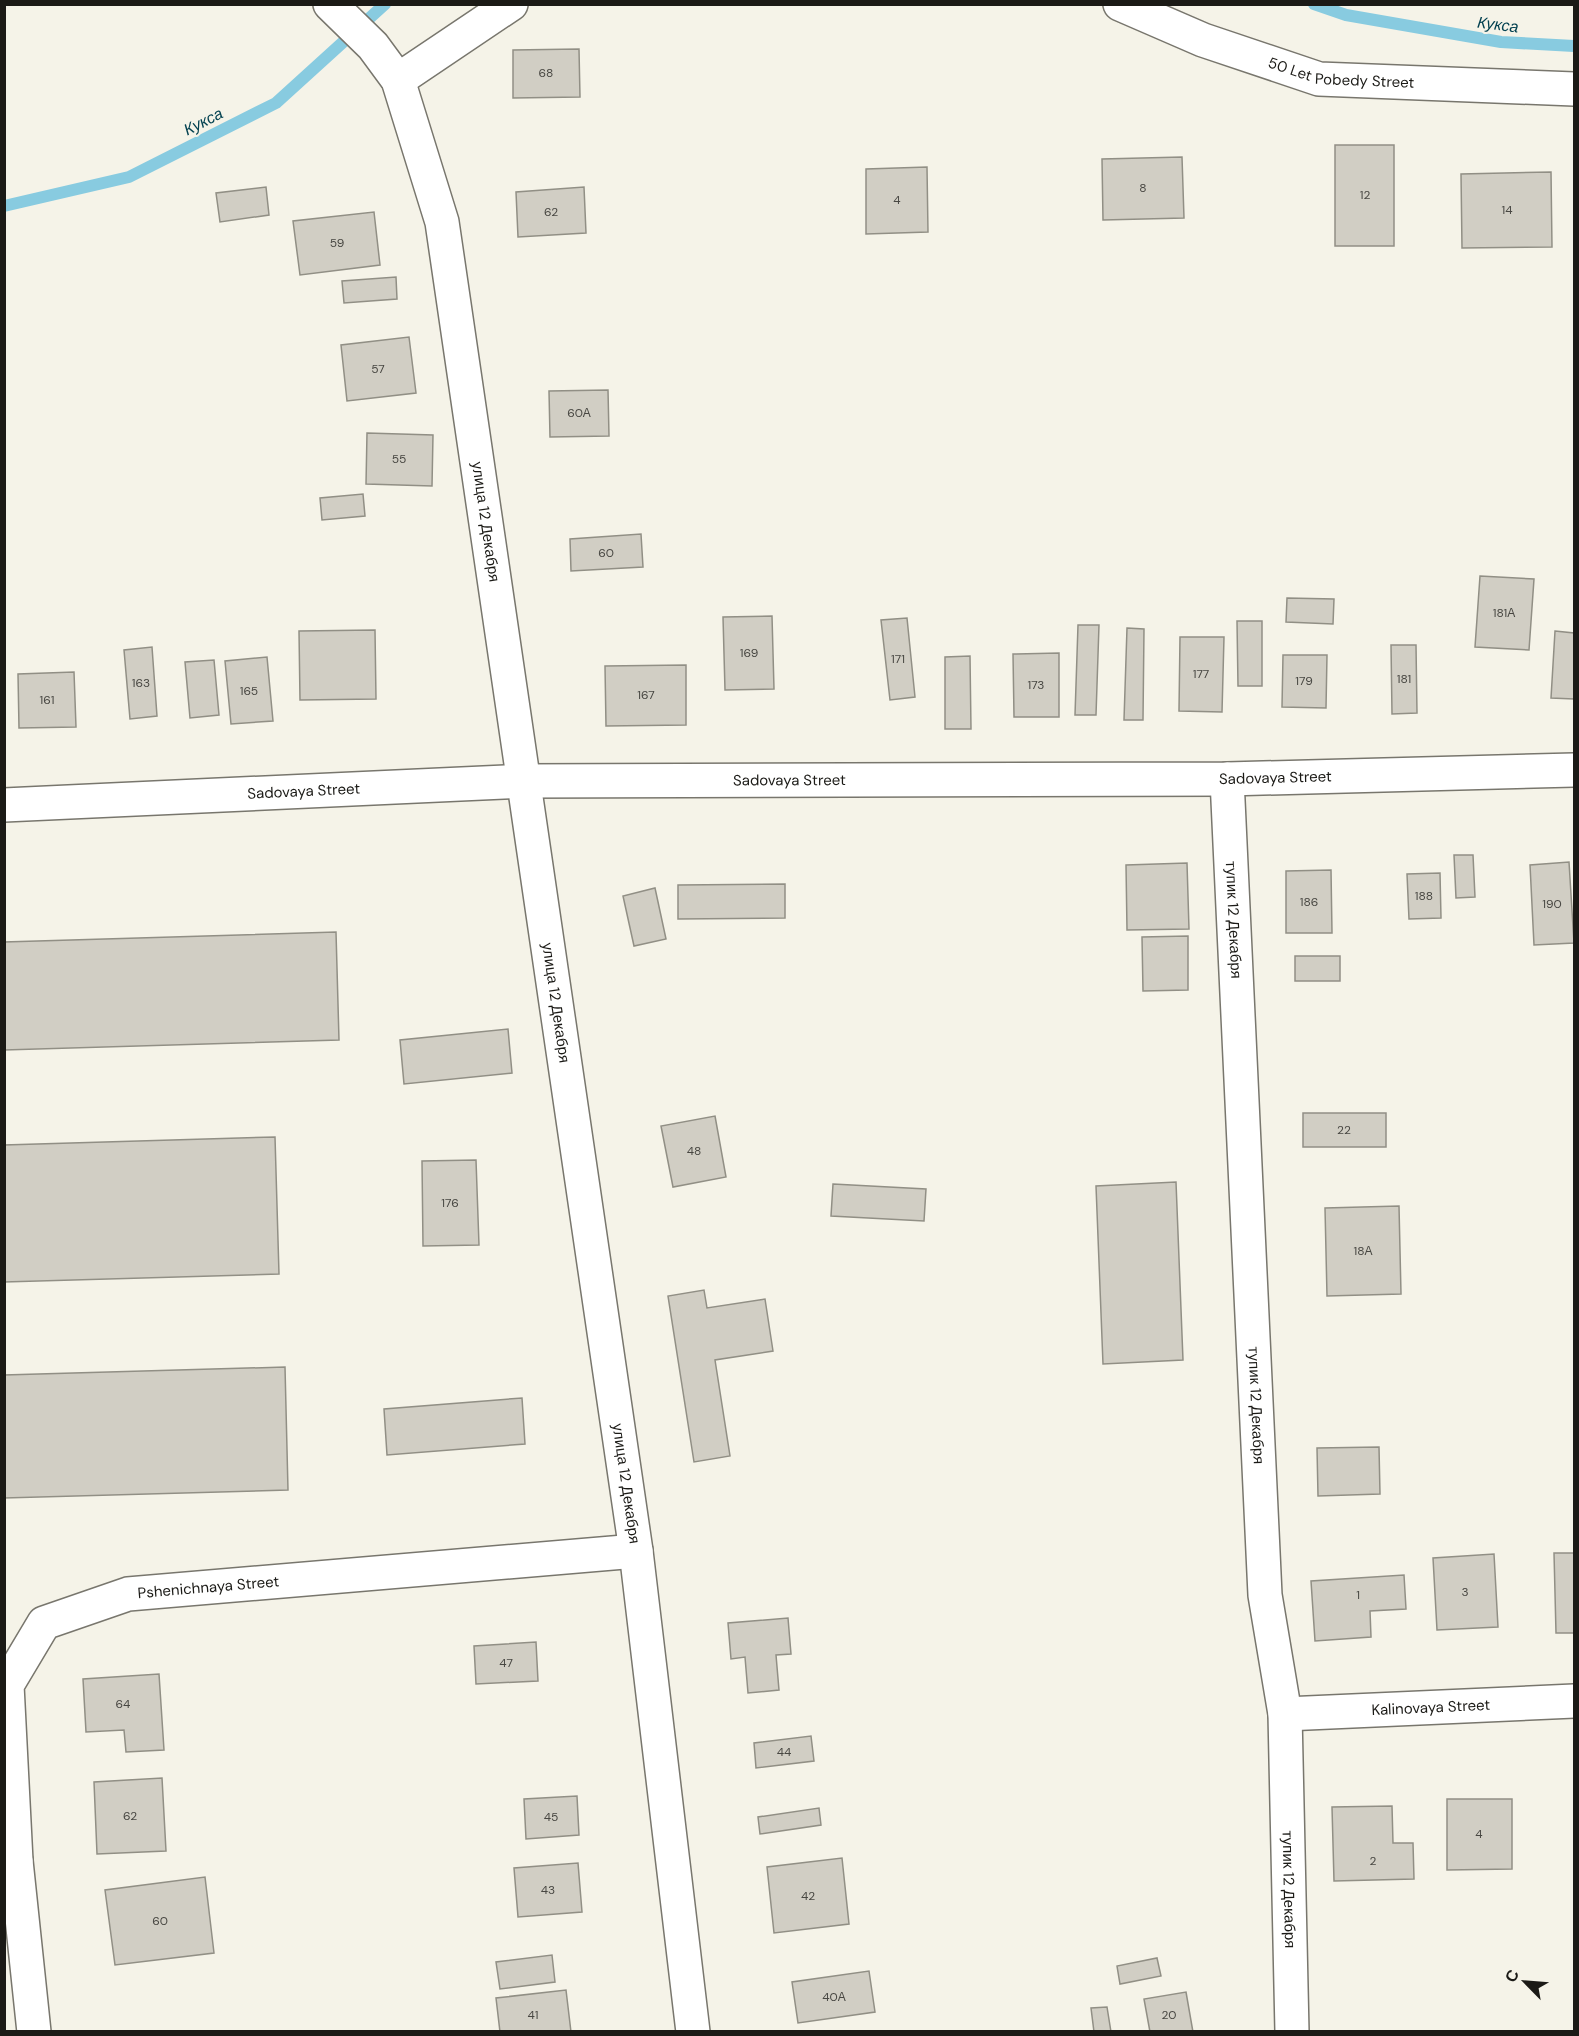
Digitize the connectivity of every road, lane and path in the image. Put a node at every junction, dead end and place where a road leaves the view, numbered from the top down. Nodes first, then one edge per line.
1 (511, 4) edge
2 (1120, 4) edge
3 (331, 6) edge
4 (398, 80) junction
5 (1575, 89) edge
6 (1575, 770) edge
7 (1227, 778) junction
8 (524, 781) junction
9 (4, 805) edge
10 (636, 1551) junction
11 (1575, 1701) edge
12 (1285, 1714) junction
13 (10, 1861) edge
14 (34, 2031) edge
15 (693, 2031) edge
16 (1292, 2031) edge

1 - 4 street
2 - 5 street, 50 Let Pobedy Street
3 - 4 street, улица 12 Декабря
4 - 8 street, улица 12 Декабря
6 - 7 street, Sadovaya Street
7 - 8 street, Sadovaya Street
7 - 12 street, тупик 12 Декабря
8 - 9 street, Sadovaya Street
8 - 10 street, улица 12 Декабря
10 - 13 street, Pshenichnaya Street
10 - 15 street, улица 12 Декабря
11 - 12 street, Kalinovaya Street
12 - 16 street, тупик 12 Декабря
13 - 14 street, Pshenichnaya Street

